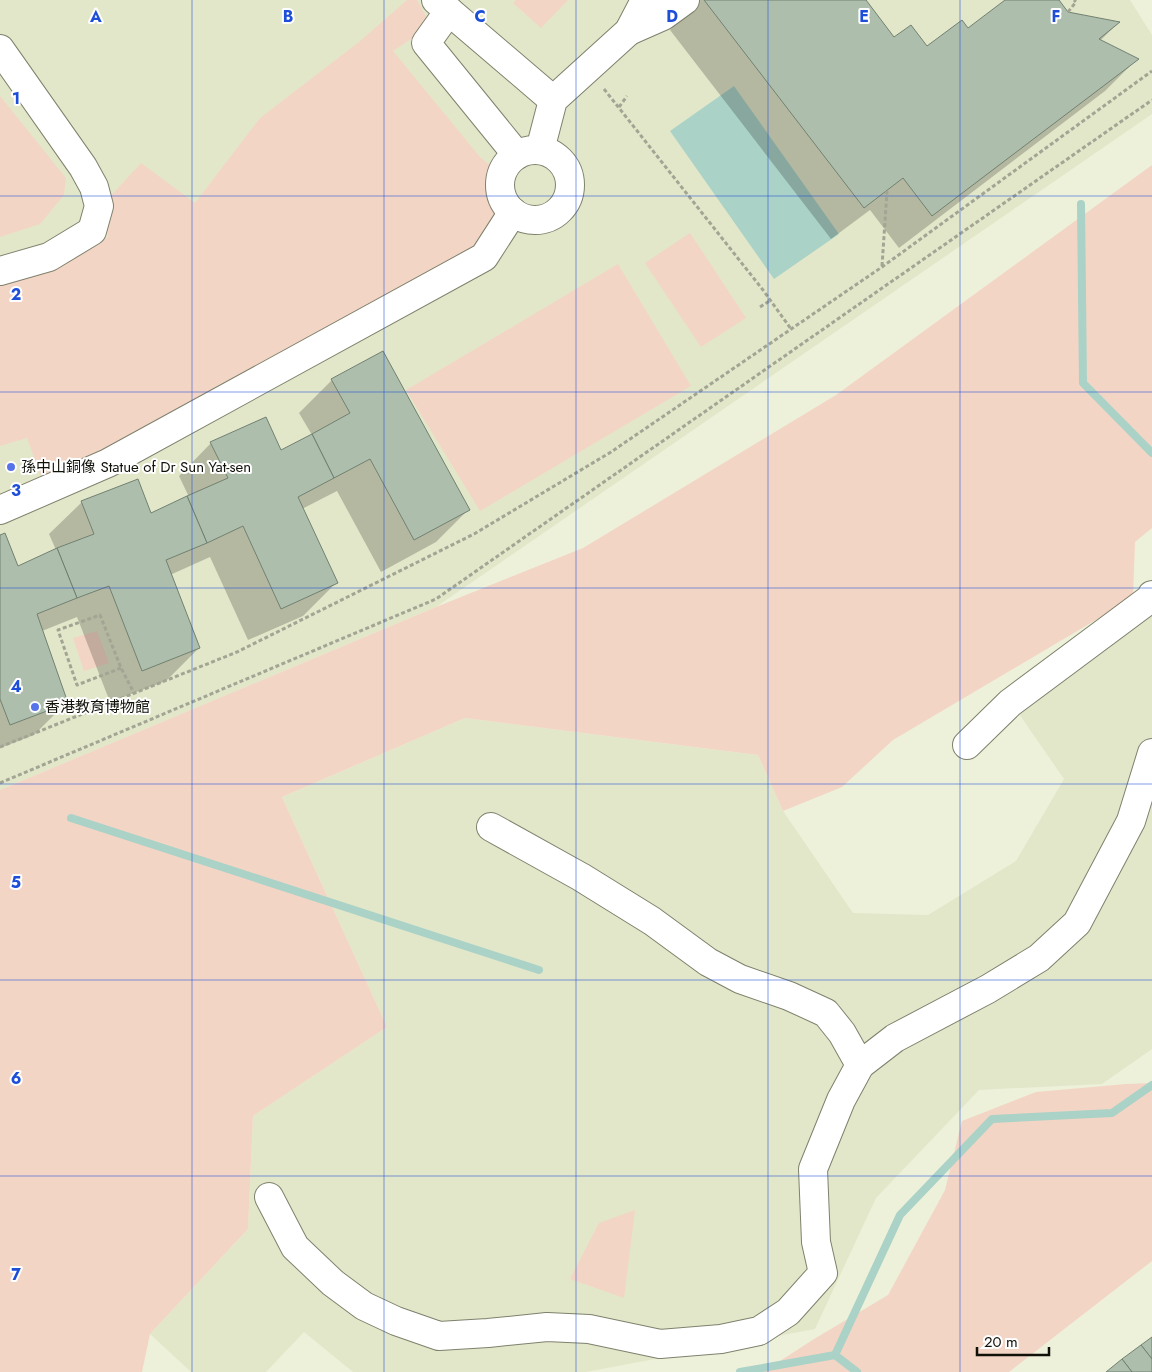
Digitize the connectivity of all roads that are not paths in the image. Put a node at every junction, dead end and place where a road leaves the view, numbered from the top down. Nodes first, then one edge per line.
1 (685, 0) edge
2 (443, 5) edge
3 (657, 8) edge
4 (0, 49) edge
5 (553, 100) junction
6 (529, 152) junction
7 (513, 212) junction
8 (0, 271) edge
9 (0, 510) edge
10 (1152, 595) edge
11 (967, 745) dead end
12 (1152, 753) edge
13 (491, 827) dead end
14 (860, 1066) junction
15 (269, 1197) dead end

1 - 3 lane
2 - 5 lane
2 - 6 lane
3 - 5 lane
4 - 8 lane
5 - 6 lane
6 - 7 lane
6 - 7 lane
7 - 9 lane
10 - 11 lane
12 - 14 lane
13 - 14 lane
14 - 15 lane

